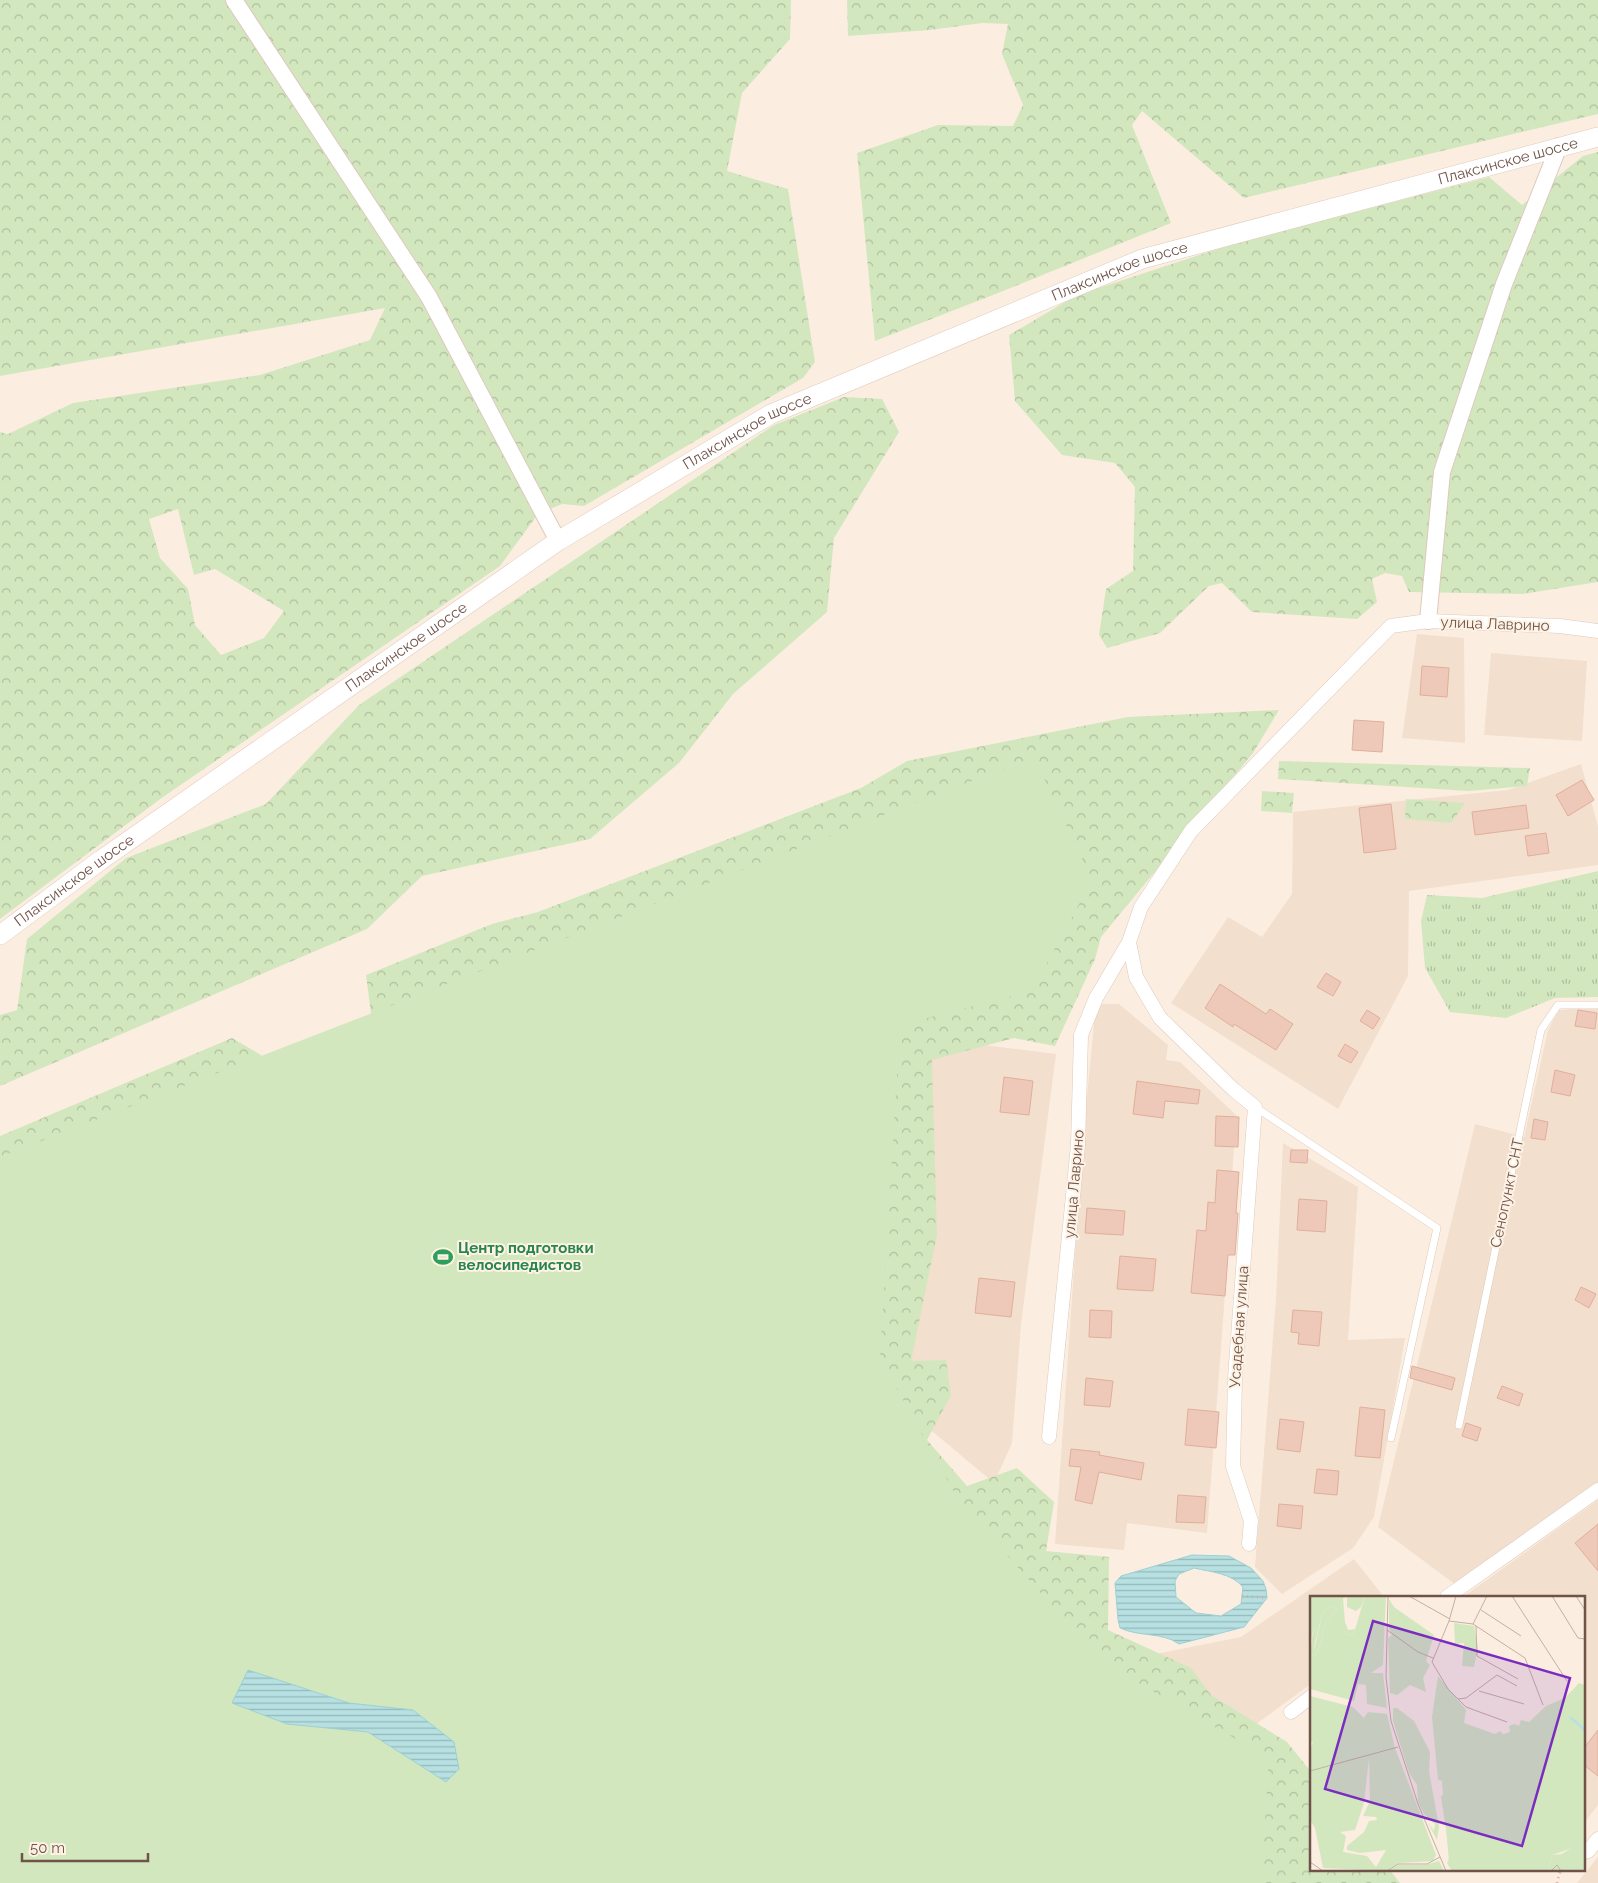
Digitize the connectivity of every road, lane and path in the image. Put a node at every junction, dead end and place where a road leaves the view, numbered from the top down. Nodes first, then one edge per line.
1 (234, 0) edge
2 (1598, 137) edge
3 (1559, 146) junction
4 (558, 541) junction
5 (1428, 621) junction
6 (1598, 631) edge
7 (0, 935) edge
8 (1129, 942) junction
9 (1598, 1005) edge
10 (1255, 1107) junction
11 (1459, 1425) dead end
12 (1049, 1437) dead end
13 (1392, 1438) dead end
14 (1598, 1490) edge
15 (1248, 1544) dead end
16 (1242, 1596) dead end
17 (1448, 1596) edge
18 (1266, 1598) dead end
19 (1310, 1698) edge
20 (1291, 1712) dead end
21 (1598, 1839) edge
22 (1586, 1852) edge
23 (1561, 1870) edge
24 (1557, 1883) edge

1 - 4 street
2 - 3 main road, Плаксинское шоссе
3 - 4 main road, Плаксинское шоссе
3 - 5 street
4 - 7 main road, Плаксинское шоссе
5 - 6 street, улица Лаврино
5 - 8 street, улица Лаврино
8 - 10 street
8 - 12 street, улица Лаврино
9 - 11 lane, Сенопункт СНТ
10 - 13 lane
10 - 15 street, Усадебная улица
14 - 17 street
16 - 18 path
19 - 20 street
21 - 22 street
23 - 24 path

